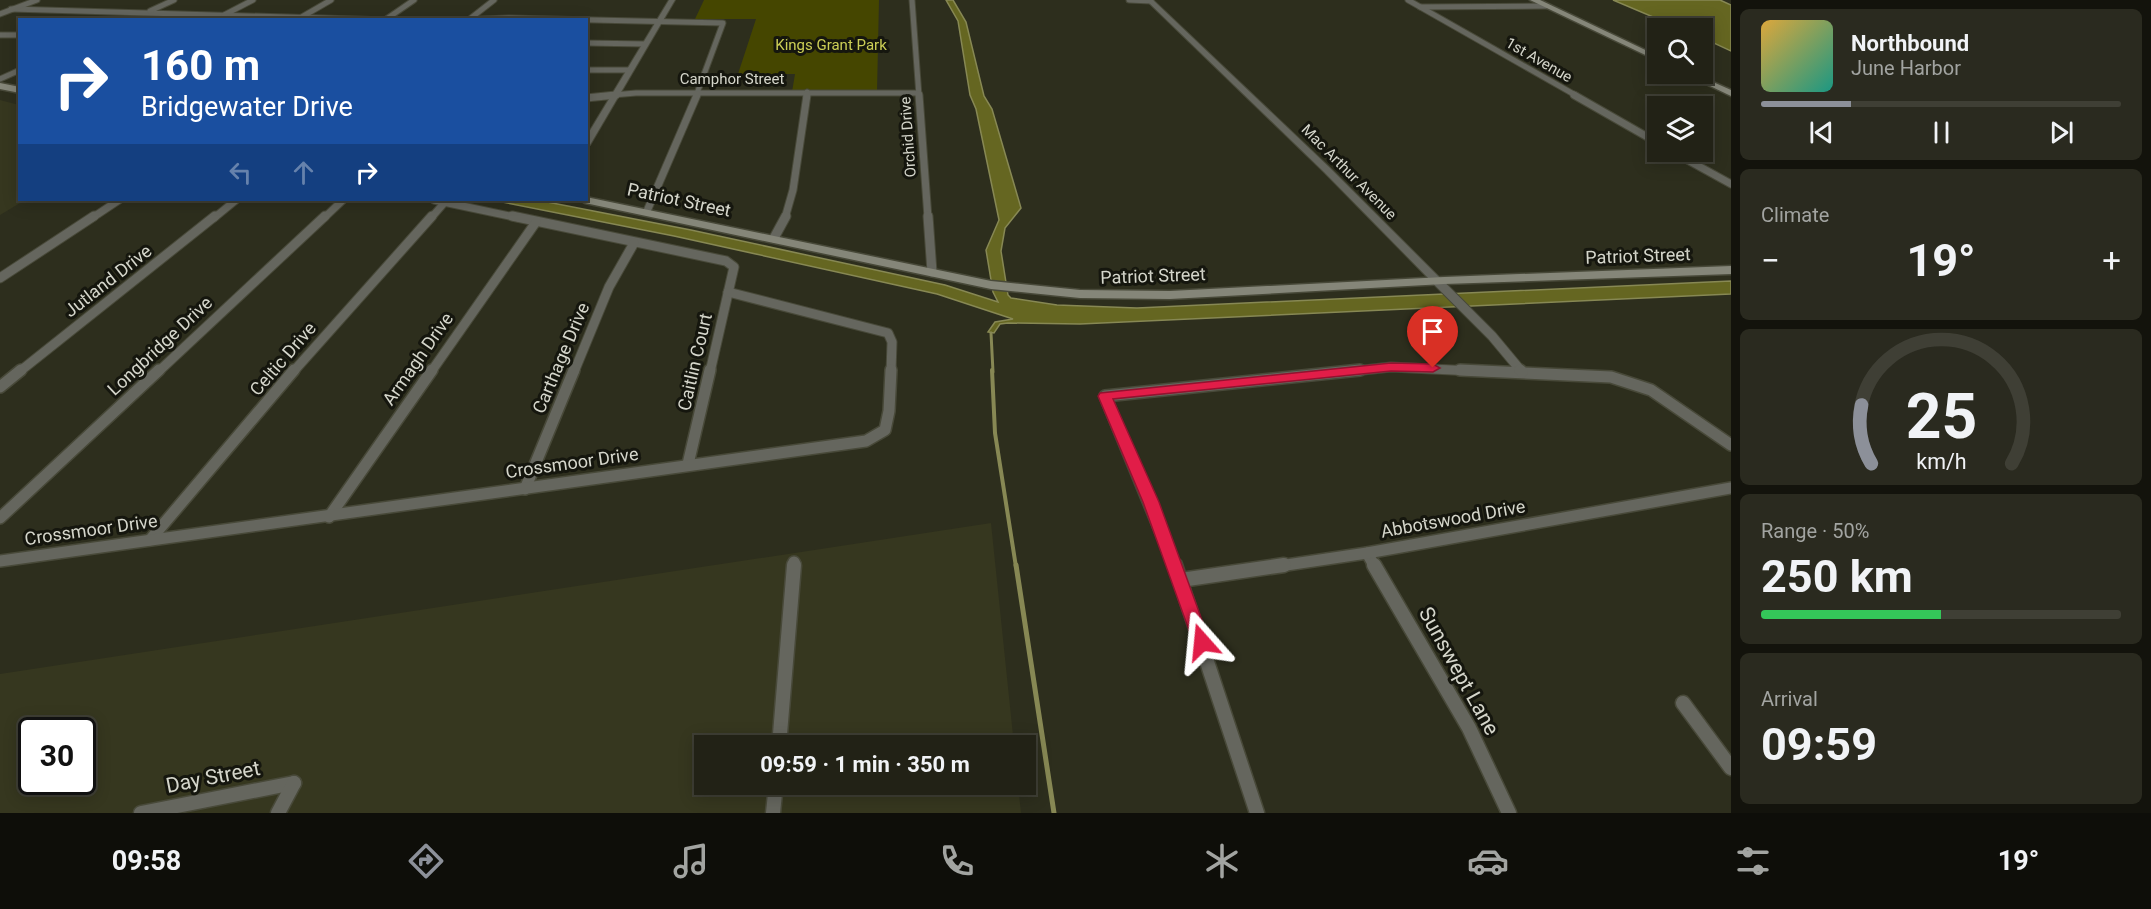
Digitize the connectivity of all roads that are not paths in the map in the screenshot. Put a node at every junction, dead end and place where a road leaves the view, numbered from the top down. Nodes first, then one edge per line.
1 (38, 0) edge
2 (174, 0) edge
3 (253, 0) edge
4 (331, 0) edge
5 (414, 0) edge
6 (494, 0) edge
7 (672, 0) edge
8 (912, 0) edge
9 (1129, 0) edge
10 (1408, 0) edge
11 (1533, 0) edge
12 (1150, 1) edge
13 (1546, 6) junction
14 (1420, 7) junction
15 (11, 9) junction
16 (146, 13) junction
17 (0, 14) edge
18 (223, 15) junction
19 (135, 18) edge
20 (218, 18) edge
21 (298, 18) edge
22 (387, 18) edge
23 (471, 18) edge
24 (588, 20) edge
25 (661, 21) junction
26 (0, 35) edge
27 (18, 35) edge
28 (588, 43) edge
29 (645, 44) junction
30 (1647, 53) edge
31 (18, 70) edge
32 (588, 70) edge
33 (629, 70) junction
34 (0, 79) edge
35 (1711, 84) edge
36 (0, 86) edge
37 (18, 90) edge
38 (698, 92) junction
39 (807, 92) junction
40 (919, 93) junction
41 (1731, 93) edge
42 (615, 95) junction
43 (588, 99) edge
44 (1647, 137) edge
45 (588, 142) edge
46 (1691, 162) edge
47 (1731, 184) edge
48 (116, 201) edge
49 (235, 201) edge
50 (341, 201) edge
51 (440, 201) edge
52 (588, 201) edge
53 (445, 202) junction
54 (647, 211) junction
55 (536, 222) junction
56 (774, 238) junction
57 (634, 243) junction
58 (1731, 270) edge
59 (932, 272) junction
60 (0, 278) edge
61 (1437, 280) junction
62 (728, 292) junction
63 (1522, 372) junction
64 (0, 387) edge
65 (1731, 444) edge
66 (688, 464) junction
67 (1731, 488) edge
68 (525, 489) junction
69 (329, 517) junction
70 (0, 518) edge
71 (150, 540) junction
72 (1367, 553) junction
73 (0, 561) edge
74 (794, 562) dead end
75 (1181, 580) junction
76 (1683, 703) dead end
77 (780, 735) edge
78 (1731, 768) edge
79 (775, 795) edge
80 (141, 813) edge
81 (278, 813) edge
82 (773, 813) edge
83 (1257, 813) edge
84 (1509, 813) edge

1 - 15 street
2 - 16 street
3 - 18 street
4 - 21 street
5 - 22 street
6 - 23 street
7 - 25 street
8 - 40 street, Orchid Drive
9 - 12 street
10 - 14 street, 1st Avenue
11 - 13 main road
12 - 61 street, Mac Arthur Avenue
13 - 14 street
13 - 30 main road
14 - 44 street, 1st Avenue
15 - 16 street
15 - 17 street
16 - 18 street
16 - 19 street
18 - 20 street
18 - 21 street
24 - 25 street
25 - 29 street
25 - 38 street
26 - 27 street
28 - 29 street
29 - 33 street
31 - 34 street
32 - 33 street
33 - 42 street
35 - 41 main road
36 - 37 main road
38 - 39 street, Camphor Street
38 - 42 street, Camphor Street
38 - 54 street
39 - 40 street, Camphor Street
39 - 56 street
40 - 59 street, Orchid Drive
42 - 43 street, Camphor Street
42 - 45 street
46 - 47 street
48 - 60 street
49 - 64 street, Jutland Drive
50 - 70 street, Longbridge Drive
51 - 53 street
52 - 54 main road, Patriot Street
53 - 55 street
53 - 71 street, Celtic Drive
54 - 56 main road, Patriot Street
55 - 57 street
55 - 69 street, Armagh Drive
56 - 59 main road, Patriot Street
57 - 62 street, Caitlin Court
57 - 68 street, Carthage Drive
58 - 61 main road, Patriot Street
59 - 61 main road, Patriot Street
61 - 63 street, Mac Arthur Avenue
62 - 66 street, Caitlin Court
62 - 66 street, Crossmoor Drive
63 - 65 street
63 - 75 street
66 - 68 street, Crossmoor Drive
67 - 72 street, Abbotswood Drive
68 - 69 street, Crossmoor Drive
69 - 71 street, Crossmoor Drive
71 - 73 street, Crossmoor Drive
72 - 75 street, Abbotswood Drive
72 - 84 street, Sunswept Lane
74 - 77 street
75 - 83 street
76 - 78 street
79 - 82 street
80 - 81 street, Day Street

